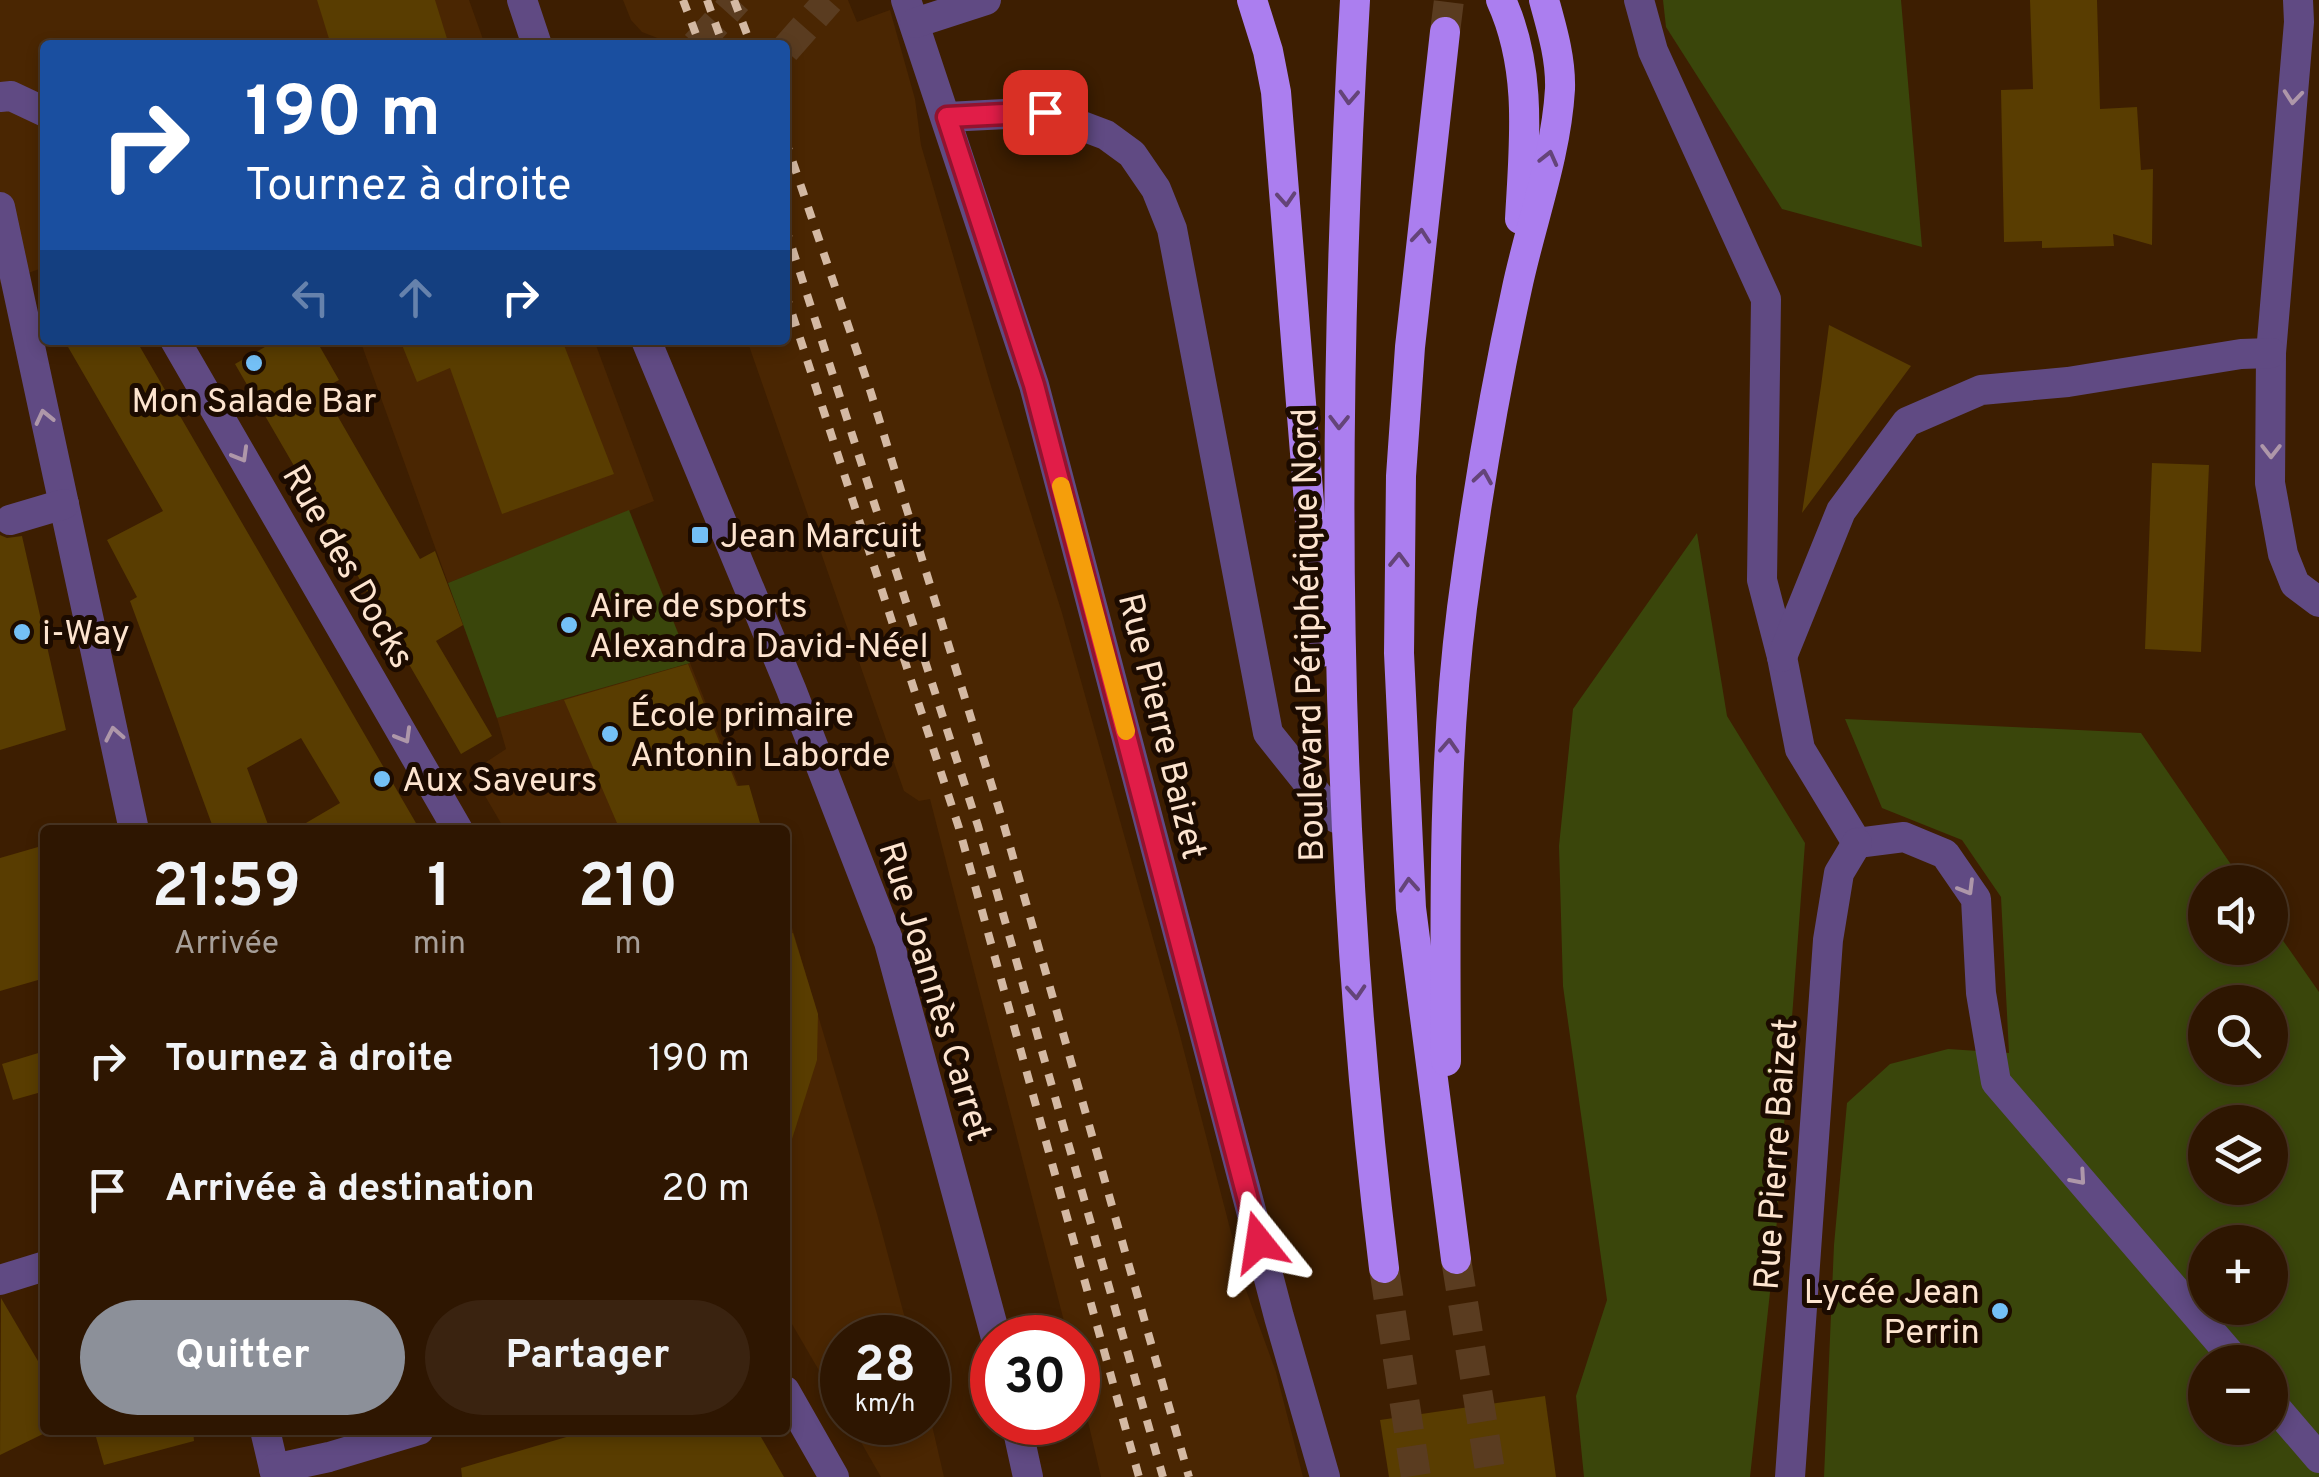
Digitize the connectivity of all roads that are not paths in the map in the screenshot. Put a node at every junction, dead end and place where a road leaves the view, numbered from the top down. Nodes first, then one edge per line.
1 (522, 0) edge
2 (986, 0) edge
3 (1252, 0) edge
4 (1354, 0) edge
5 (1501, 0) edge
6 (1544, 0) edge
7 (1639, 0) edge
8 (2298, 0) edge
9 (910, 11) edge
10 (1444, 32) tunnel mouth
11 (535, 40) edge
12 (0, 96) edge
13 (40, 110) edge
14 (947, 117) junction
15 (0, 207) edge
16 (1517, 286) junction
17 (12, 327) edge
18 (178, 345) edge
19 (648, 345) edge
20 (2271, 353) junction
21 (64, 504) junction
22 (10, 520) dead end
23 (2319, 602) edge
24 (1782, 657) junction
25 (1336, 818) junction
26 (133, 825) edge
27 (455, 825) edge
28 (1857, 843) junction
29 (1354, 945) junction
30 (1447, 1194) junction
31 (1456, 1259) tunnel mouth
32 (40, 1268) edge
33 (1384, 1268) tunnel mouth
34 (0, 1280) edge
35 (990, 1315) edge
36 (2222, 1345) edge
37 (790, 1400) edge
38 (2288, 1422) edge
39 (266, 1435) edge
40 (402, 1435) edge
41 (1021, 1445) edge
42 (2319, 1458) edge
43 (275, 1473) edge
44 (834, 1477) edge
45 (1028, 1477) edge
46 (1325, 1477) edge
47 (1790, 1477) edge

1 - 11 street
2 - 9 street
3 -> 25 highway
4 -> 29 highway, Boulevard Périphérique Nord
5 - 16 highway
16 -> 6 highway
7 - 24 street
8 -> 20 street
9 - 14 street, Rue Pierre Baizet
30 -> 10 highway
12 - 13 street
14 - 25 street
14 - 46 street, Rue Pierre Baizet
15 - 17 street
30 -> 16 highway
21 -> 17 street
18 -> 27 street, Rue des Docks
19 - 35 street, Rue Joannès Carret
20 -> 23 street
20 - 24 street
21 - 22 street
26 -> 21 street
24 - 28 street
25 - 29 highway
28 -> 36 street
28 - 47 street, Rue Pierre Baizet
29 -> 33 highway, Boulevard Périphérique Nord
30 - 31 highway
32 - 34 street
37 - 44 street
38 - 42 street
39 - 43 street
40 - 43 street
41 - 45 street

